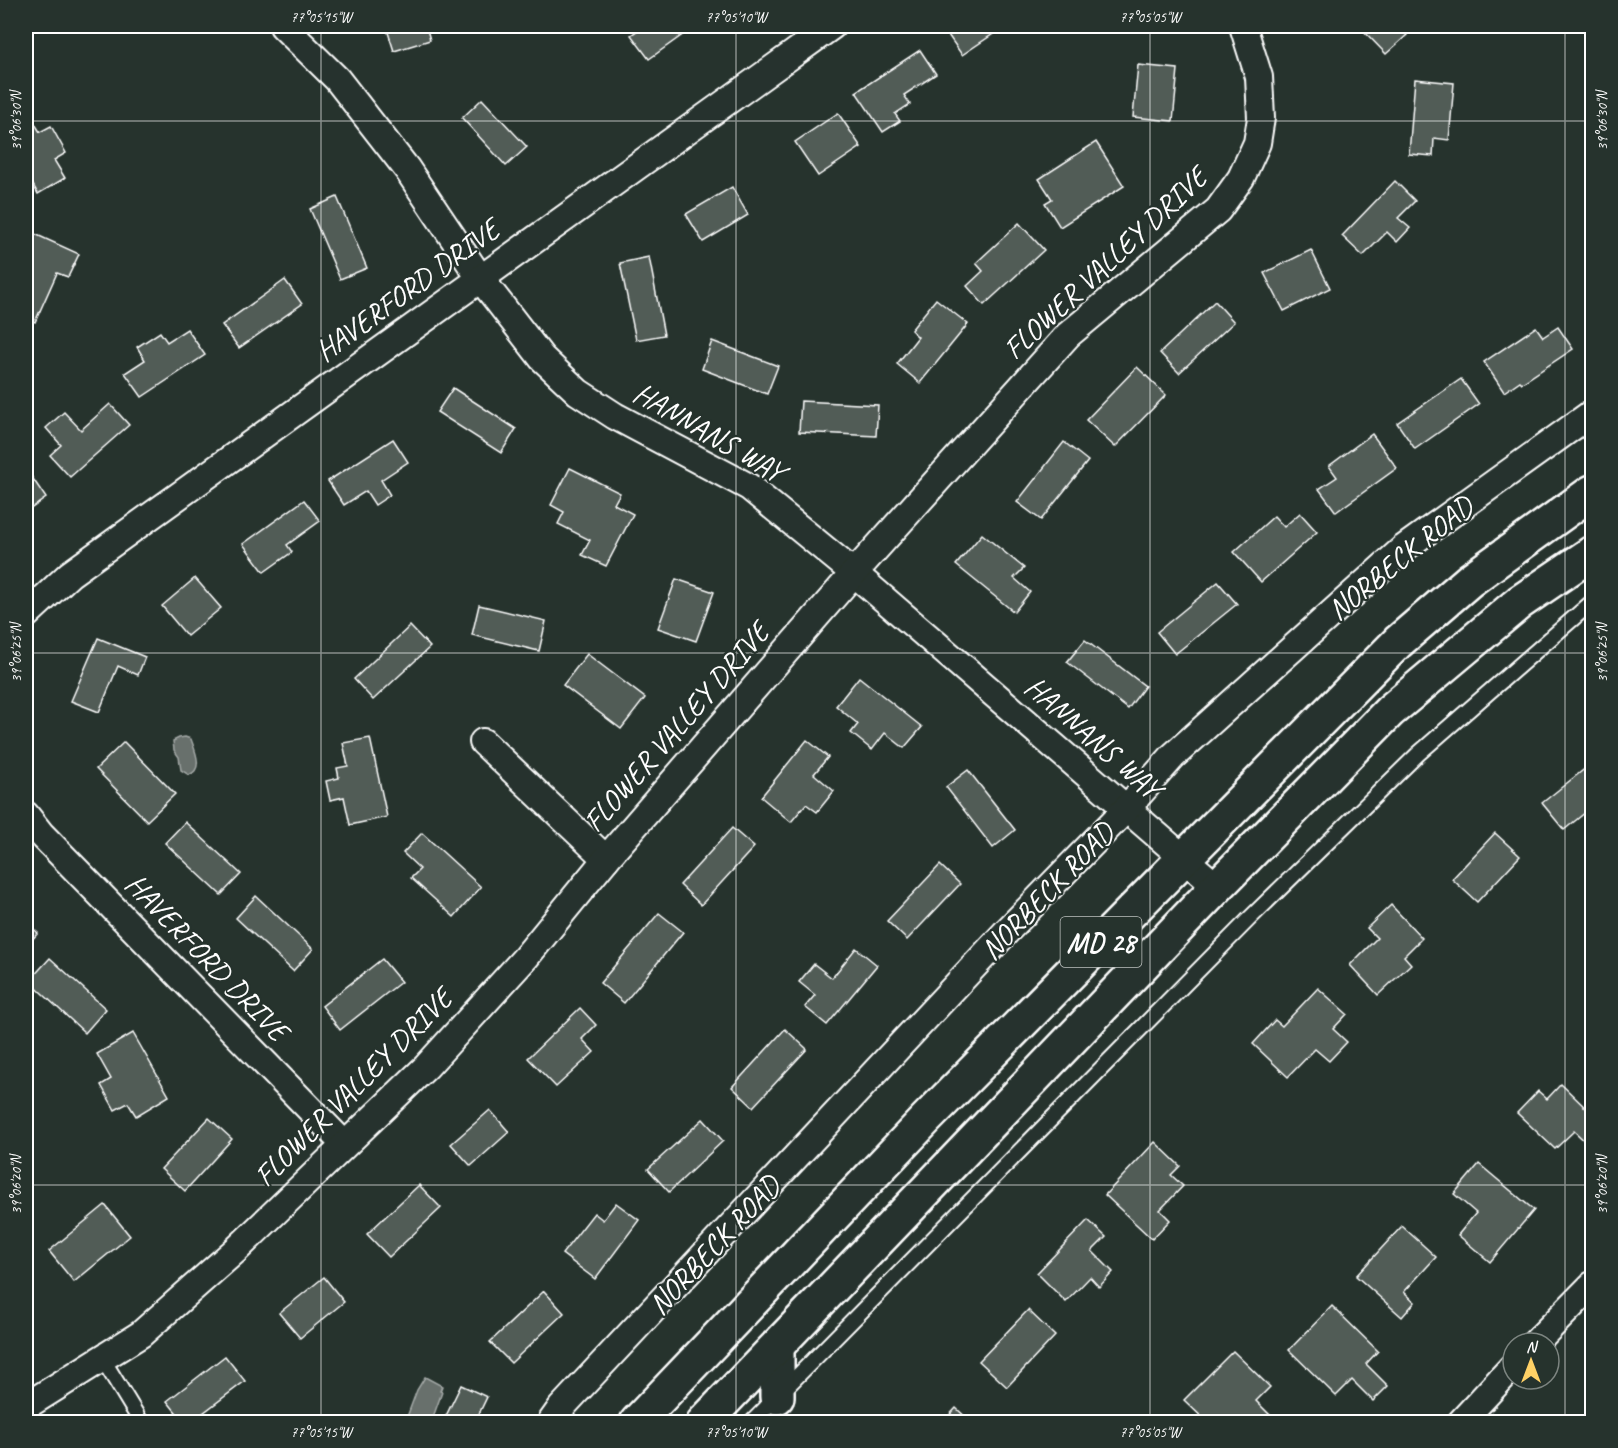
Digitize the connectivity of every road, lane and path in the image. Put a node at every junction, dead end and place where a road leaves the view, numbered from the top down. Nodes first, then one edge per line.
1 (283, 26) edge
2 (832, 26) edge
3 (1243, 26) edge
4 (480, 278) junction
5 (1593, 413) edge
6 (1593, 492) edge
7 (1593, 553) edge
8 (854, 573) junction
9 (1593, 602) edge
10 (26, 615) edge
11 (483, 742) dead end
12 (1126, 808) junction
13 (26, 814) edge
14 (1183, 858) junction
15 (606, 859) junction
16 (1217, 887) junction
17 (344, 1144) junction
18 (1593, 1285) edge
19 (1547, 1331) edge
20 (777, 1347) junction
21 (102, 1358) junction
22 (1501, 1379) edge
23 (777, 1397) junction
24 (26, 1406) edge
25 (141, 1422) edge
26 (551, 1422) edge
27 (637, 1422) edge
28 (704, 1422) edge
29 (752, 1422) edge
30 (1461, 1422) edge

1 - 4 street, HANNANS WAY
2 - 4 street, HAVERFORD DRIVE
3 - 8 street, FLOWER VALLEY DRIVE
4 - 8 street, HANNANS WAY
4 - 10 street, HAVERFORD DRIVE
5 - 12 street, NORBECK ROAD
6 - 14 main road, NORBECK ROAD / MD 28
7 - 16 main road, MD 28
8 - 12 street, HANNANS WAY
8 - 15 street, FLOWER VALLEY DRIVE
9 - 23 lane
11 - 15 street
12 - 14 street, HANNANS WAY
12 - 26 street, NORBECK ROAD
13 - 17 street, HAVERFORD DRIVE
14 - 16 street, HANNANS WAY
14 - 27 main road, NORBECK ROAD / MD 28
15 - 17 street, FLOWER VALLEY DRIVE
16 - 20 main road, MD 28
17 - 21 street, FLOWER VALLEY DRIVE
18 - 19 street
20 - 23 main road
20 - 28 main road, MD 28
21 - 24 street, FLOWER VALLEY DRIVE
21 - 25 lane
22 - 30 street
23 - 29 lane

